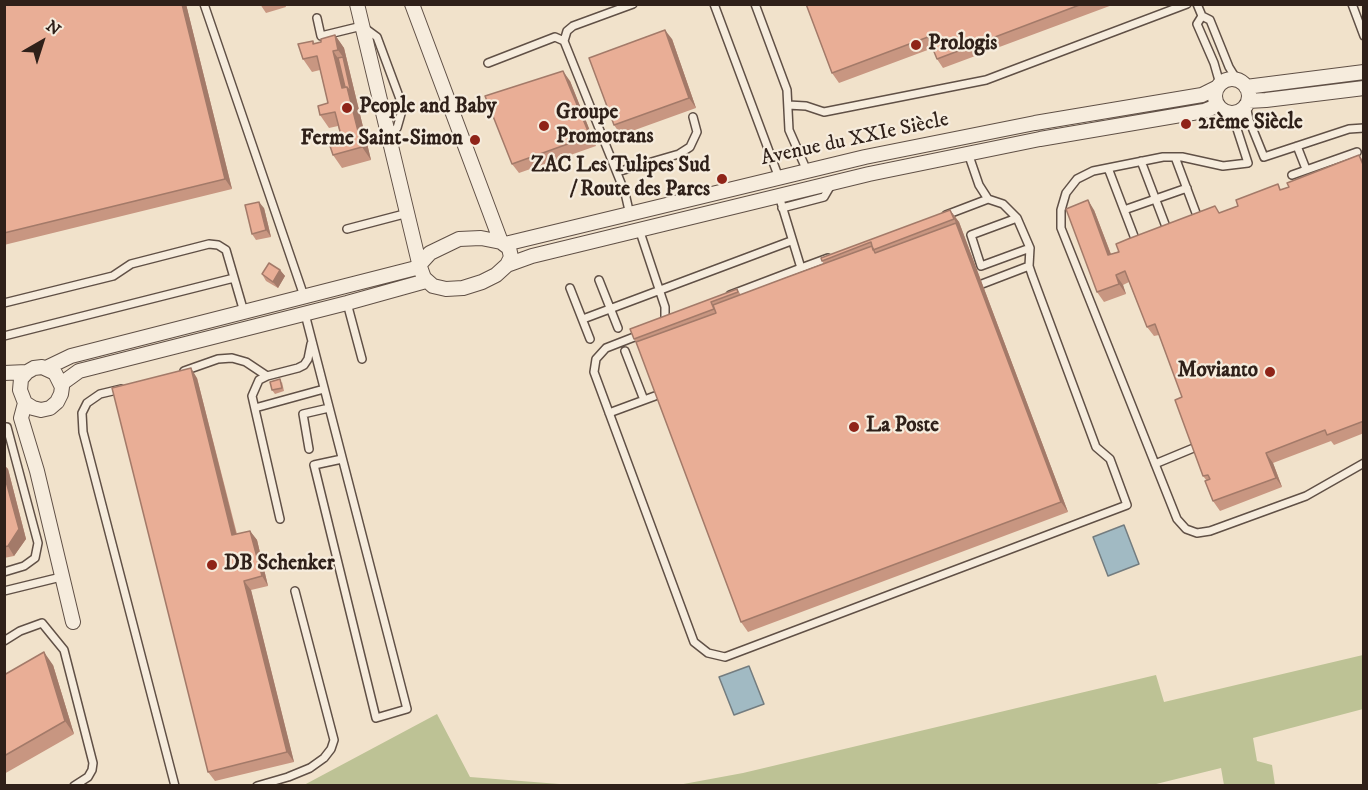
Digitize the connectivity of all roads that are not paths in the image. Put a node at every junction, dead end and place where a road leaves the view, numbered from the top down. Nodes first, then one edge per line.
1 (204, 4) edge
2 (357, 4) edge
3 (412, 4) edge
4 (633, 4) edge
5 (714, 4) edge
6 (755, 4) edge
7 (1187, 4) edge
8 (1197, 4) edge
9 (1352, 4) edge
10 (1202, 16) junction
11 (317, 18) dead end
12 (362, 26) junction
13 (1364, 36) edge
14 (564, 41) junction
15 (488, 63) dead end
16 (1364, 72) edge
17 (1218, 86) junction
18 (1364, 88) edge
19 (1244, 93) junction
20 (788, 105) junction
21 (1221, 109) junction
22 (693, 117) dead end
23 (1364, 129) edge
24 (388, 134) junction
25 (1297, 146) junction
26 (1357, 152) dead end
27 (968, 153) junction
28 (1175, 157) junction
29 (1264, 157) junction
30 (1141, 161) junction
31 (1248, 163) junction
32 (1108, 168) junction
33 (1306, 170) junction
34 (807, 171) junction
35 (617, 172) junction
36 (1292, 175) dead end
37 (780, 178) junction
38 (1187, 188) junction
39 (988, 199) junction
40 (1155, 199) junction
41 (780, 202) junction
42 (1124, 210) junction
43 (408, 213) junction
44 (630, 215) junction
45 (938, 217) edge
46 (1017, 218) junction
47 (1199, 221) edge
48 (347, 229) dead end
49 (639, 229) junction
50 (1168, 233) edge
51 (791, 241) junction
52 (503, 243) junction
53 (1137, 244) edge
54 (1030, 248) junction
55 (840, 254) edge
56 (420, 265) junction
57 (507, 265) junction
58 (1029, 267) junction
59 (801, 268) junction
60 (234, 278) junction
61 (599, 280) dead end
62 (426, 281) junction
63 (982, 284) edge
64 (570, 288) dead end
65 (659, 291) junction
66 (304, 296) junction
67 (717, 300) edge
68 (4, 303) edge
69 (347, 303) junction
70 (610, 308) junction
71 (244, 312) junction
72 (305, 314) junction
73 (675, 315) edge
74 (583, 319) junction
75 (665, 319) junction
76 (618, 328) dead end
77 (657, 328) edge
78 (647, 332) edge
79 (4, 336) edge
80 (590, 339) dead end
81 (312, 342) junction
82 (625, 351) dead end
83 (362, 359) dead end
84 (46, 368) junction
85 (27, 372) junction
86 (4, 373) edge
87 (174, 375) edge
88 (267, 376) junction
89 (61, 384) junction
90 (131, 386) edge
91 (324, 389) junction
92 (4, 391) edge
93 (656, 396) edge
94 (23, 397) junction
95 (644, 400) junction
96 (255, 408) junction
97 (329, 408) junction
98 (39, 409) junction
99 (609, 413) junction
100 (5, 425) edge
101 (1196, 447) edge
102 (309, 449) dead end
103 (342, 459) junction
104 (1364, 462) edge
105 (1155, 464) junction
106 (37, 471) junction
107 (280, 519) dead end
108 (4, 572) edge
109 (61, 577) junction
110 (4, 591) edge
111 (295, 591) dead end
112 (73, 622) dead end
113 (4, 641) edge
114 (74, 786) edge
115 (175, 786) edge
116 (257, 786) edge

1 - 66 lane
2 - 12 street
3 - 52 street
4 - 14 lane
5 - 37 lane
6 - 20 lane
7 - 20 lane
8 - 10 lane
9 - 13 lane
10 - 17 lane
10 - 19 lane
11 - 12 lane
12 - 24 street
12 - 24 lane
14 - 15 lane
14 - 35 lane
16 - 19 street
17 - 19 street
17 - 21 street
17 - 34 street, Avenue du XXIe Siècle
18 - 19 street
19 - 21 street
19 - 29 lane
20 - 34 lane
21 - 27 street, Avenue du XXIe Siècle
21 - 31 lane
22 - 35 lane
23 - 25 lane
24 - 43 street
25 - 29 lane
25 - 33 lane
26 - 33 lane
27 - 39 lane
27 - 41 street, Avenue du XXIe Siècle
28 - 30 lane
28 - 31 lane
28 - 38 lane
29 - 31 lane
30 - 32 lane
30 - 40 lane
32 - 42 lane
32 - 105 lane
33 - 36 lane
34 - 37 street, Avenue du XXIe Siècle
35 - 44 lane
37 - 44 street, Avenue du XXIe Siècle
38 - 40 lane
38 - 47 lane
39 - 45 lane
39 - 46 lane
40 - 42 lane
40 - 50 lane
41 - 49 street, Avenue du XXIe Siècle
41 - 51 lane
42 - 53 lane
43 - 48 lane
43 - 56 street
44 - 52 street, Avenue du XXIe Siècle
46 - 54 lane
46 - 54 lane
49 - 57 street, Avenue du XXIe Siècle
49 - 65 lane
51 - 59 lane
51 - 65 lane
52 - 56 street, Avenue du XXIe Siècle
52 - 57 street
54 - 58 lane
55 - 59 lane
56 - 62 street
56 - 66 street
57 - 62 street, Avenue du XXIe Siècle
58 - 63 lane
58 - 99 lane
59 - 67 lane
60 - 68 lane
60 - 71 lane
60 - 79 lane
61 - 70 lane
62 - 69 street
64 - 74 lane
65 - 70 lane
65 - 75 lane
66 - 71 street
69 - 72 street
69 - 83 lane
70 - 74 lane
70 - 76 lane
71 - 84 street
72 - 81 lane
72 - 89 street
73 - 75 lane
74 - 80 lane
75 - 77 lane
78 - 99 lane
81 - 88 lane
81 - 91 lane
82 - 95 lane
84 - 85 street
84 - 89 street
85 - 86 street
85 - 94 street
87 - 88 lane
88 - 96 lane
89 - 98 street
90 - 115 lane
91 - 96 lane
91 - 97 lane
92 - 94 street
93 - 95 lane
94 - 98 street
94 - 106 street
95 - 99 lane
96 - 107 lane
97 - 102 lane
97 - 103 lane
98 - 106 street
100 - 108 lane
101 - 105 lane
103 - 103 lane
104 - 105 lane
106 - 109 street
109 - 110 lane
109 - 112 street
111 - 116 lane
113 - 114 lane

